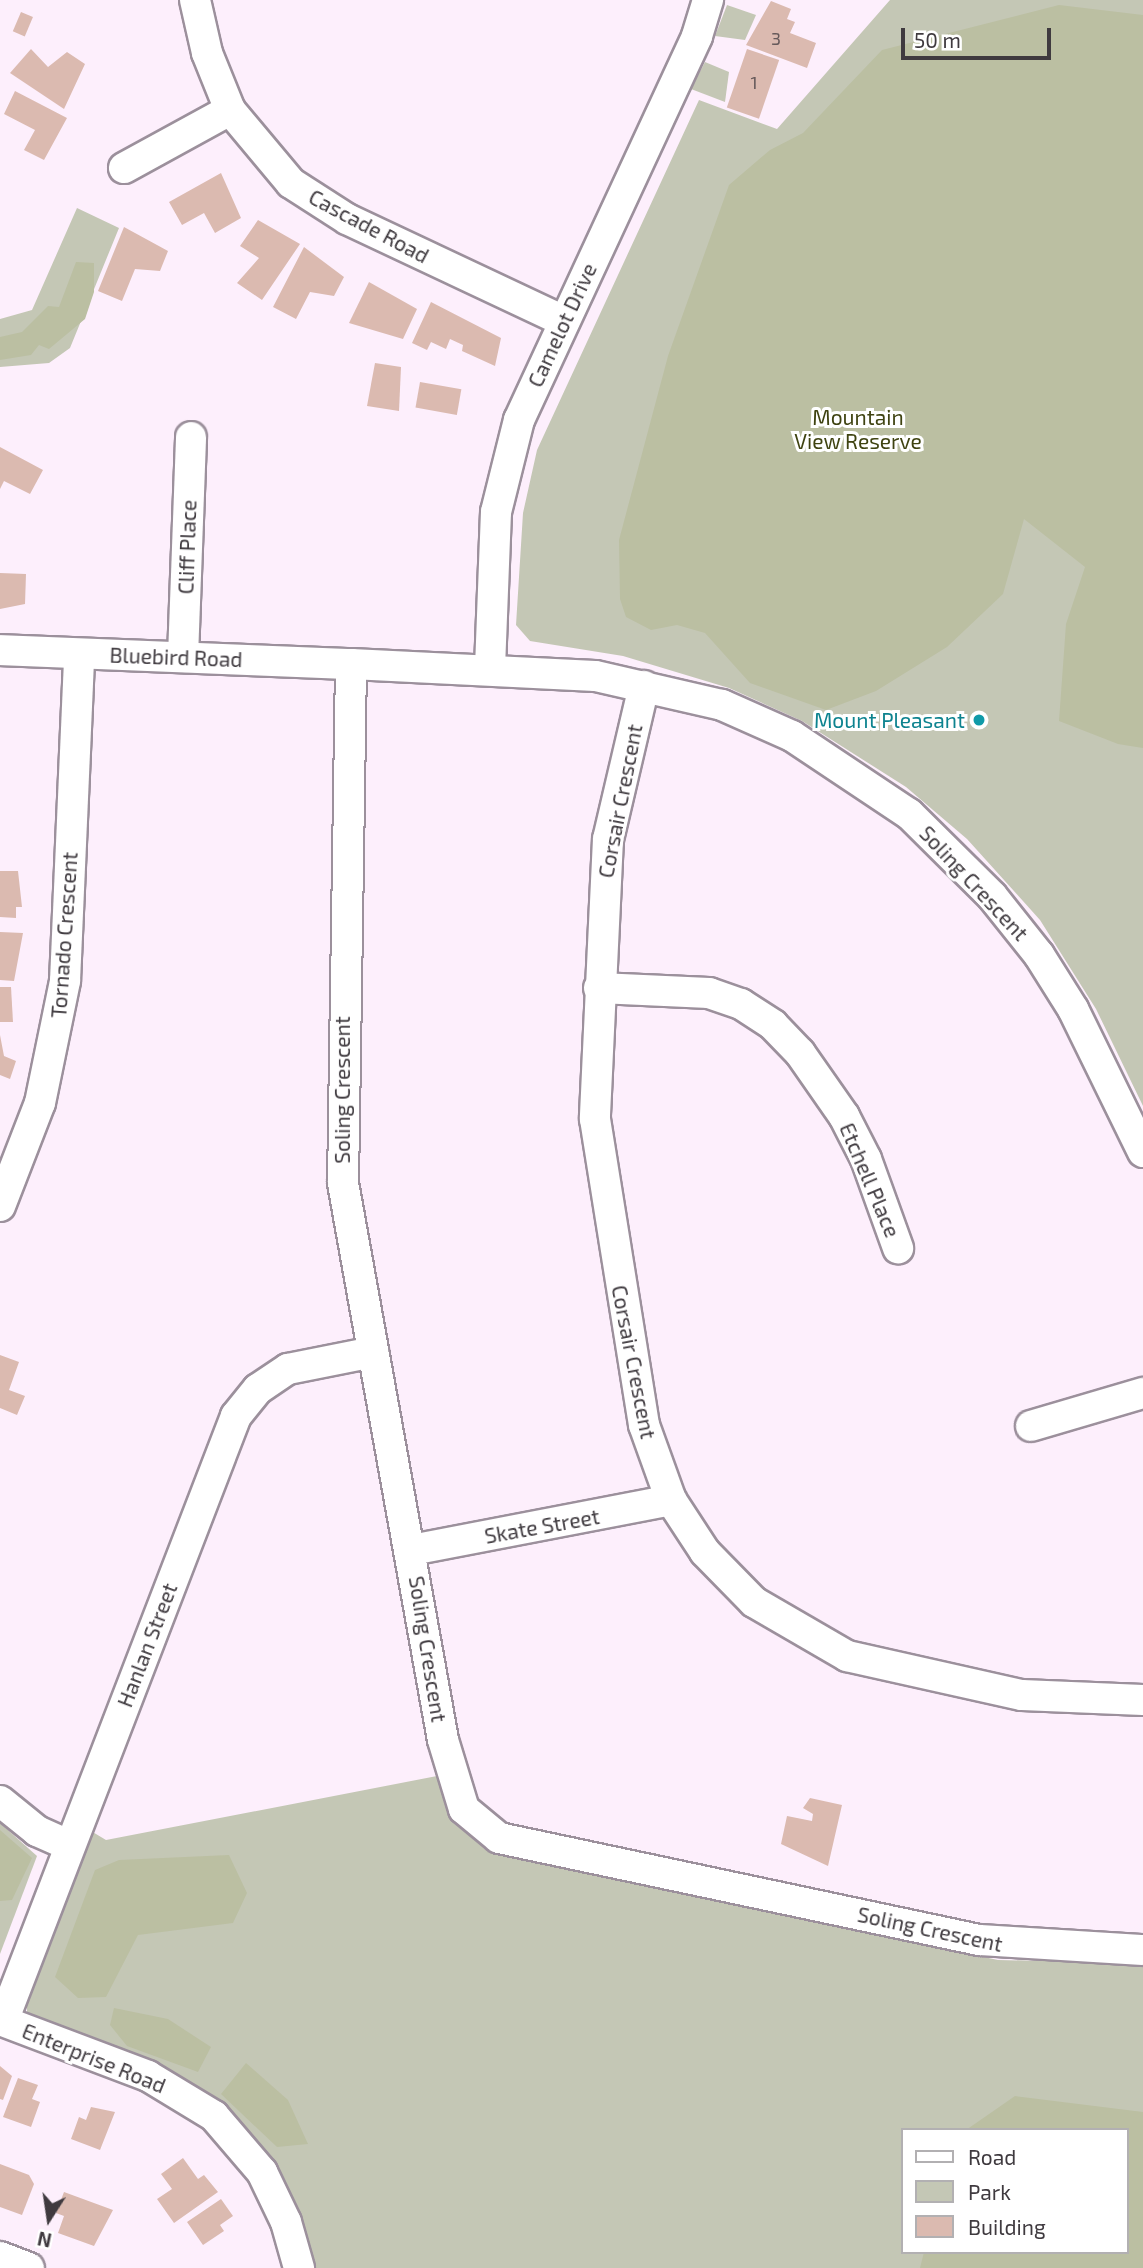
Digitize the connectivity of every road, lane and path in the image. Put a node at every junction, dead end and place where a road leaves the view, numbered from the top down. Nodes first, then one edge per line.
1 (195, 0) edge
2 (708, 0) edge
3 (230, 110) junction
4 (124, 168) dead end
5 (564, 321) junction
6 (191, 437) dead end
7 (0, 650) edge
8 (79, 654) junction
9 (183, 657) junction
10 (351, 664) junction
11 (491, 668) junction
12 (644, 686) junction
13 (599, 988) junction
14 (1143, 1152) edge
15 (0, 1206) edge
16 (898, 1248) dead end
17 (373, 1352) junction
18 (1143, 1393) edge
19 (1031, 1426) dead end
20 (671, 1500) junction
21 (412, 1550) junction
22 (1143, 1700) edge
23 (0, 1801) edge
24 (70, 1846) junction
25 (1143, 1950) edge
26 (1, 2021) edge
27 (0, 2257) edge
28 (29, 2268) edge
29 (299, 2268) edge

1 - 3 street, Cascade Road
2 - 5 street, Camelot Drive
3 - 4 street
3 - 5 street, Cascade Road
5 - 11 street, Camelot Drive
6 - 9 street, Cliff Place
7 - 8 street, Bluebird Road
8 - 9 street, Bluebird Road
8 - 15 street, Tornado Crescent
9 - 10 street, Bluebird Road
10 - 11 street, Soling Crescent
10 - 17 street, Soling Crescent
11 - 12 street, Soling Crescent
12 - 13 street, Corsair Crescent
12 - 14 street, Soling Crescent
13 - 16 street, Etchell Place
13 - 20 street, Corsair Crescent
17 - 21 street, Soling Crescent
17 - 24 street, Hanlan Street
18 - 19 street
20 - 21 street, Skate Street
20 - 22 street, Corsair Crescent
21 - 25 street, Soling Crescent
23 - 24 street
24 - 26 street, Hanlan Street
26 - 29 street, Enterprise Road
27 - 28 street

